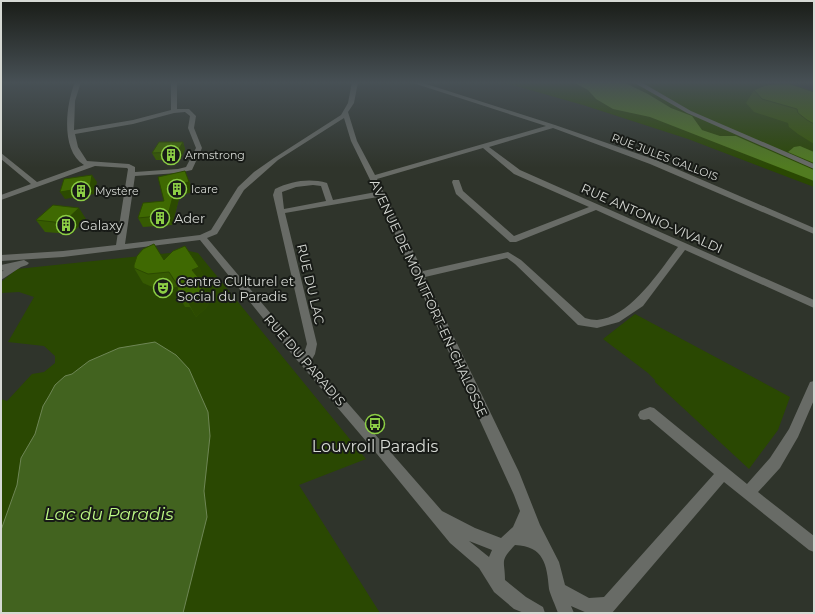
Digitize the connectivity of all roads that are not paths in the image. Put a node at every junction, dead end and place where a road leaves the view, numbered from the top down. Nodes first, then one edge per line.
1 (71, 111) edge
2 (172, 111) edge
3 (187, 111) edge
4 (504, 111) edge
5 (687, 111) edge
6 (346, 113) joint
7 (553, 126) junction
8 (72, 132) junction
9 (484, 146) junction
10 (1, 155) edge
11 (94, 164) junction
12 (814, 167) edge
13 (132, 174) junction
14 (372, 178) junction
15 (456, 182) dead end
16 (36, 185) junction
17 (380, 194) junction
18 (1, 198) edge
19 (330, 202) junction
20 (596, 207) junction
21 (280, 212) junction
22 (814, 231) edge
23 (202, 237) junction
24 (513, 240) junction
25 (120, 246) junction
26 (684, 246) junction
27 (63, 254) junction
28 (508, 255) junction
29 (1, 258) edge
30 (23, 264) junction
31 (1, 268) edge
32 (420, 276) junction
33 (1, 277) edge
34 (814, 304) edge
35 (305, 361) junction
36 (814, 386) edge
37 (644, 416) dead end
38 (723, 473) junction
39 (749, 492) junction
40 (526, 512) junction
41 (437, 516) junction
42 (507, 542) junction
43 (814, 545) edge
44 (543, 548) junction
45 (500, 586) junction
46 (557, 589) junction
47 (606, 609) edge
48 (537, 613) edge
49 (566, 613) edge

1 - 8 street
2 - 8 street
3 - 13 street
4 - 7 street, RUE JULES GALLOIS
5 - 12 street
6 - 14 street, AVENUE DE MONTFORT-EN-CHALOSSE
6 - 23 street
7 - 9 street
7 - 22 street, RUE JULES GALLOIS
8 - 11 street
9 - 14 street
9 - 20 street, RUE ANTONIO-VIVALDI
10 - 16 street
11 - 13 street
11 - 16 street
13 - 25 street
14 - 17 street, AVENUE DE MONTFORT-EN-CHALOSSE
15 - 24 street
16 - 18 street
17 - 19 street
17 - 32 street, AVENUE DE MONTFORT-EN-CHALOSSE
19 - 21 street
19 - 21 street, RUE DU LAC
20 - 24 street
20 - 26 street, RUE ANTONIO-VIVALDI
21 - 35 street, RUE DU LAC
23 - 25 street
23 - 35 street, RUE DU PARADIS
24 - 28 street
25 - 27 street
26 - 28 street
26 - 34 street, RUE ANTONIO-VIVALDI
27 - 29 street
27 - 30 street
28 - 32 street
30 - 31 street
30 - 33 street
32 - 40 street, AVENUE DE MONTFORT-EN-CHALOSSE
35 - 41 street, RUE DU PARADIS
36 - 39 street
37 - 38 street
38 - 39 street
38 - 47 street
39 - 43 street
40 - 42 street
40 - 44 street, AVENUE DE MONTFORT-EN-CHALOSSE
41 - 42 street, RUE DU PARADIS
41 - 45 street, RUE DU PARADIS
42 - 44 street, RUE DU PARADIS
42 - 45 street
44 - 46 street, AVENUE DE MONTFORT-EN-CHALOSSE
45 - 48 street, RUE DU PARADIS
46 - 47 street
46 - 49 street, AVENUE DE MONTFORT-EN-CHALOSSE

